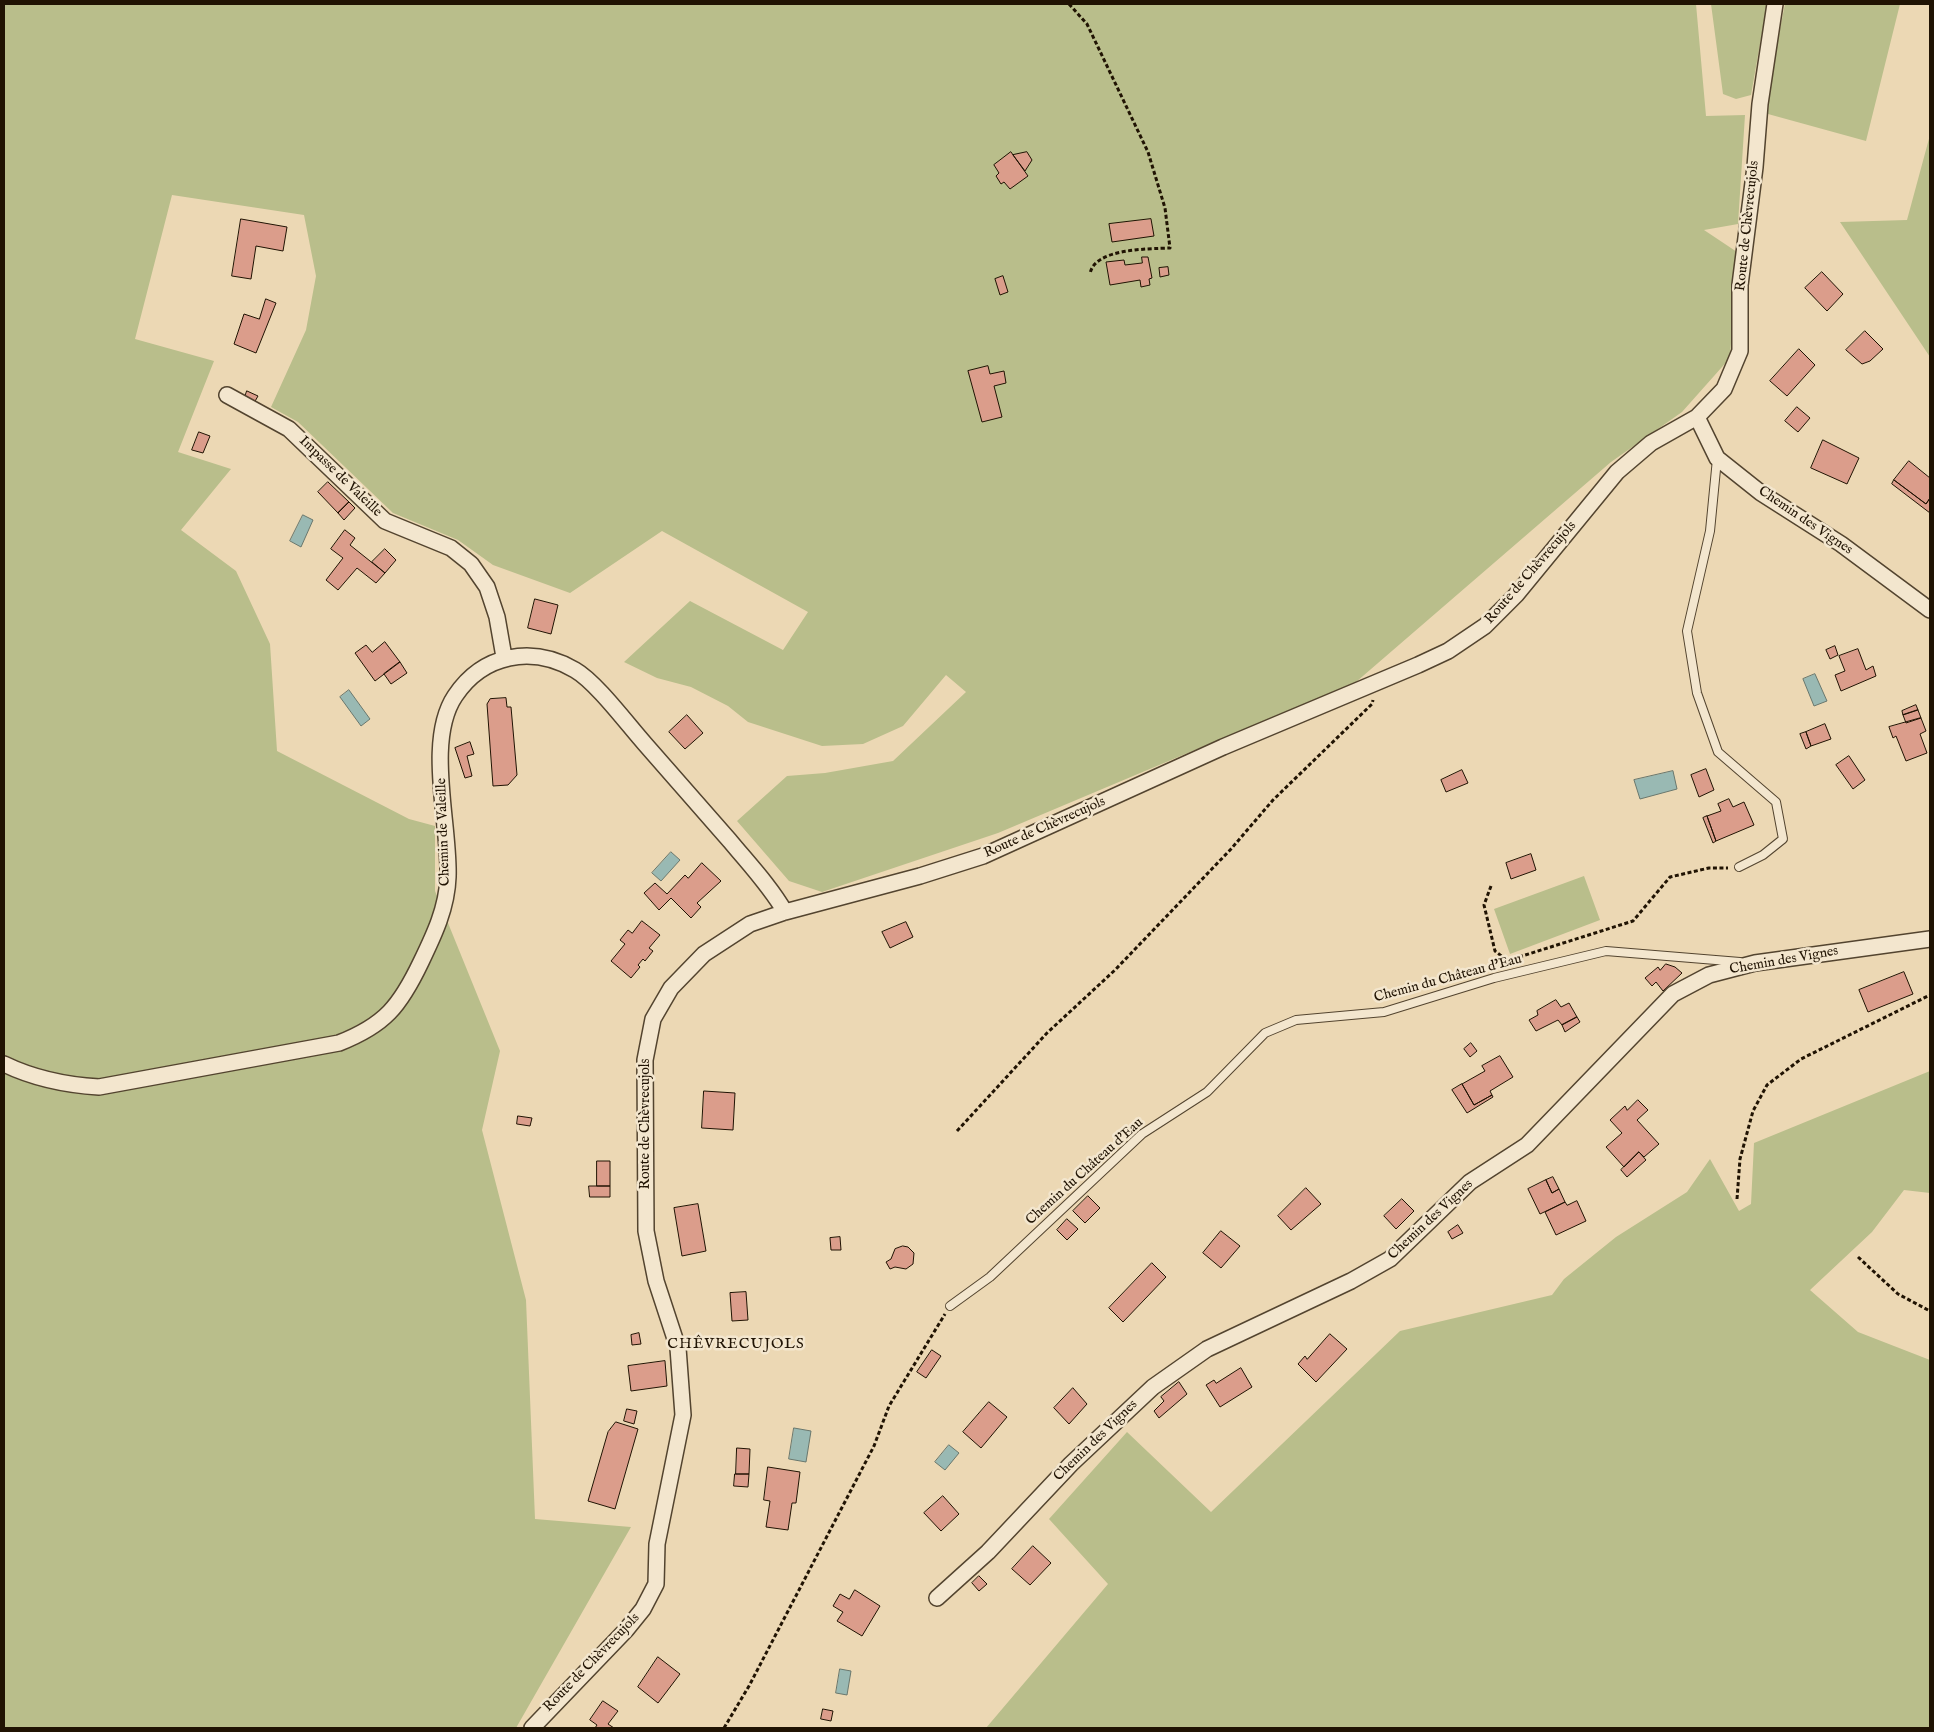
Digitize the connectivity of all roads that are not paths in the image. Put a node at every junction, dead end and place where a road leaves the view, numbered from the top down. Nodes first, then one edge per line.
1 (1775, 4) edge
2 (227, 395) dead end
3 (1697, 417) junction
4 (1717, 458) junction
5 (1930, 610) edge
6 (504, 657) junction
7 (1739, 867) road end
8 (785, 912) junction
9 (1930, 939) edge
10 (1755, 963) junction
11 (4, 1064) edge
12 (950, 1306) road end
13 (937, 1598) dead end
14 (532, 1728) edge

1 - 3 street, Route de Chèvrecujols
2 - 6 street, Impasse de Valeille
3 - 4 street, Chemin des Vignes
3 - 8 street, Route de Chèvrecujols
4 - 5 street, Chemin des Vignes
4 - 7 lane
6 - 8 street, Chemin de Valeille
6 - 11 street, Chemin de Valeille
8 - 14 street, Route de Chèvrecujols
9 - 10 street, Chemin des Vignes
10 - 12 lane, Chemin du Château d'Eau
10 - 13 street, Chemin des Vignes

